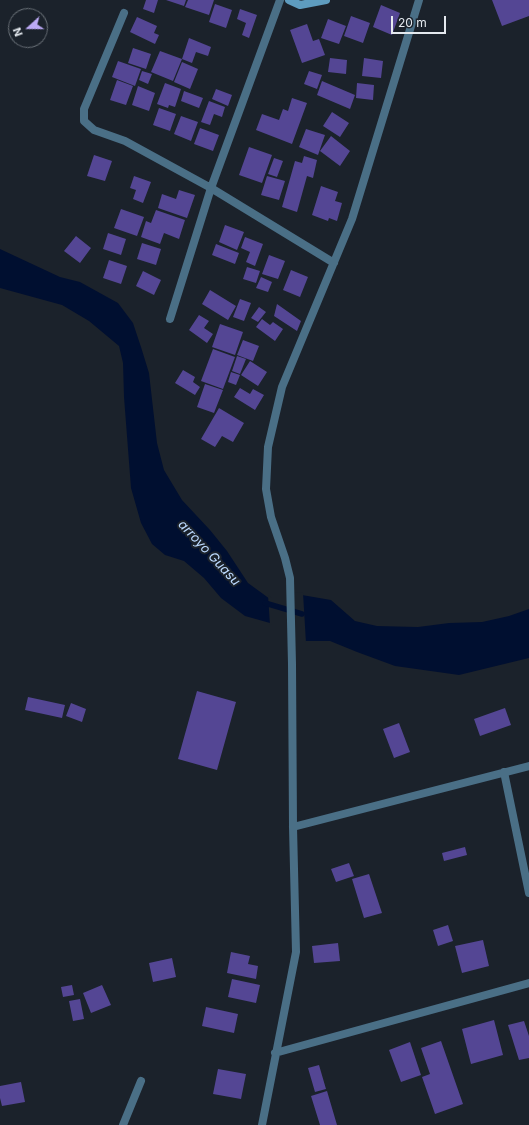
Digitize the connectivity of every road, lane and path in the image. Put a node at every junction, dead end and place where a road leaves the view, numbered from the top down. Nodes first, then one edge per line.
1 (280, 0) edge
2 (289, 0) edge
3 (325, 0) edge
4 (419, 0) edge
5 (124, 13) dead end
6 (211, 188) junction
7 (334, 263) junction
8 (170, 319) dead end
9 (529, 766) edge
10 (504, 772) junction
11 (293, 827) junction
12 (529, 894) edge
13 (529, 983) edge
14 (275, 1053) junction
15 (141, 1081) dead end
16 (123, 1125) edge
17 (262, 1125) edge

1 - 6 street
2 - 3 main road
4 - 7 street
5 - 6 street
6 - 7 street
6 - 8 street
7 - 11 street
9 - 10 street
10 - 11 street
10 - 12 street
11 - 14 street
13 - 14 street
14 - 17 street
15 - 16 street

